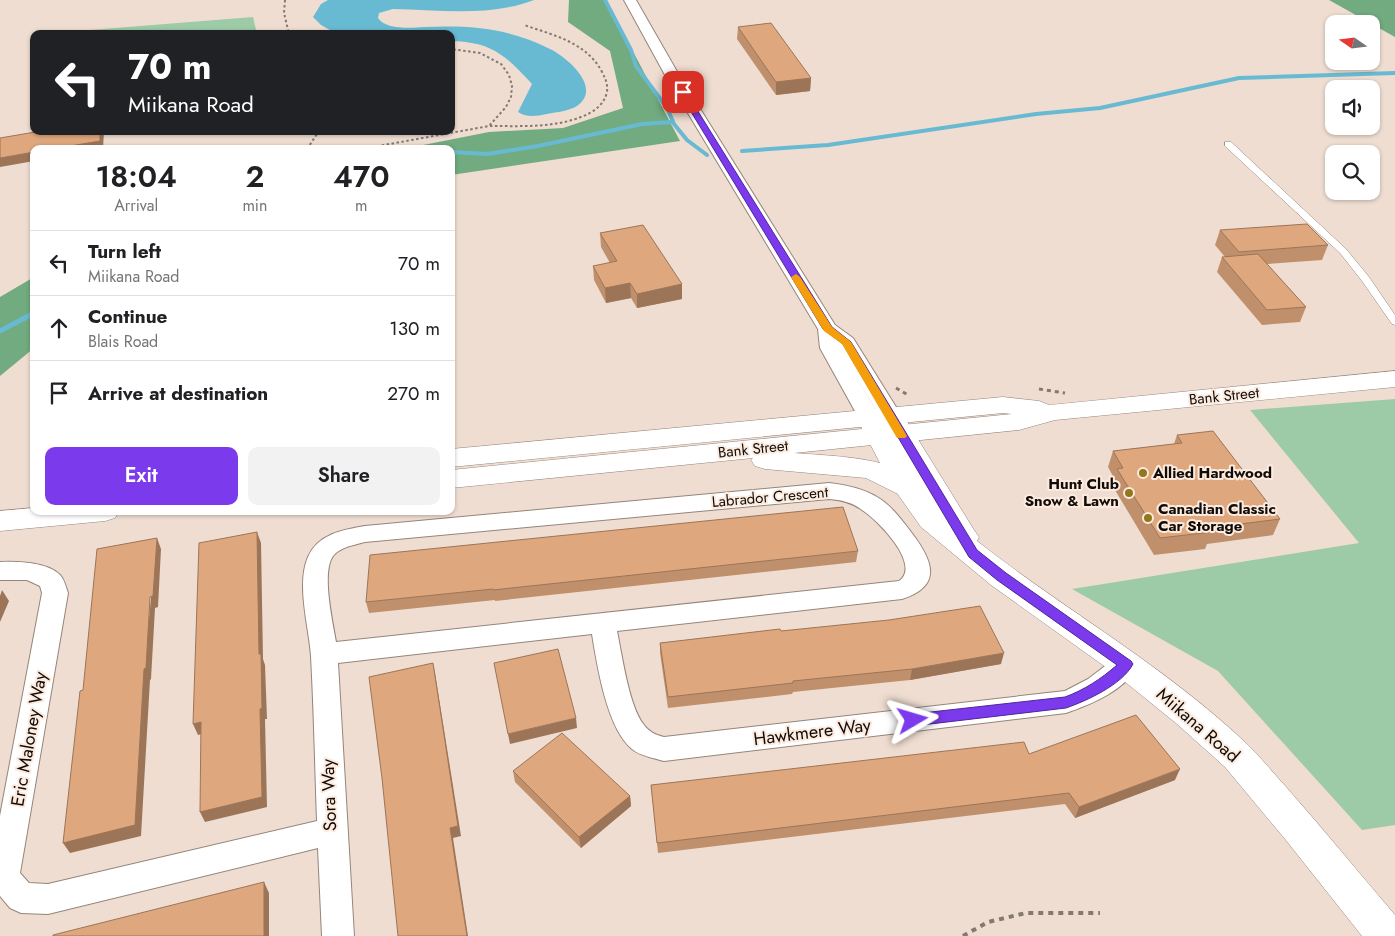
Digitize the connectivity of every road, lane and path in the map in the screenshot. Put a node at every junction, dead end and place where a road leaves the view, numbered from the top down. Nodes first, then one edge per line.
1 (285, 0) edge
2 (630, 0) edge
3 (524, 25) dead end
4 (288, 30) edge
5 (455, 50) edge
6 (489, 126) junction
7 (455, 132) edge
8 (434, 135) edge
9 (1228, 144) dead end
10 (381, 145) edge
11 (1395, 322) edge
12 (1395, 379) edge
13 (885, 425) junction
14 (704, 455) junction
15 (455, 458) edge
16 (455, 478) edge
17 (906, 486) junction
18 (30, 499) edge
19 (0, 502) edge
20 (63, 515) edge
21 (0, 521) edge
22 (973, 554) junction
23 (0, 571) edge
24 (603, 624) junction
25 (324, 654) junction
26 (1126, 664) junction
27 (331, 831) junction
28 (1100, 913) dead end
29 (338, 936) edge
30 (962, 936) edge
31 (1387, 936) edge

1 - 4 path
2 - 13 street
3 - 6 path
5 - 6 path
6 - 7 path
8 - 10 path
9 - 11 lane
12 - 13 main road, Bank Street
13 - 14 main road, Bank Street
13 - 15 main road, Bank Street
13 - 17 main road, Miikana Road
13 - 22 main road, Miikana Road
14 - 16 main road, Bank Street
14 - 17 main road
17 - 22 main road, Miikana Road
18 - 19 main road
20 - 21 main road
22 - 26 main road, Miikana Road
23 - 27 street, Eric Maloney Way
24 - 25 street, Labrador Crescent
24 - 25 street, Labrador Crescent
24 - 26 street, Hawkmere Way
25 - 27 street, Sora Way
26 - 31 main road, Miikana Road
27 - 29 street, Sora Way
28 - 30 path

